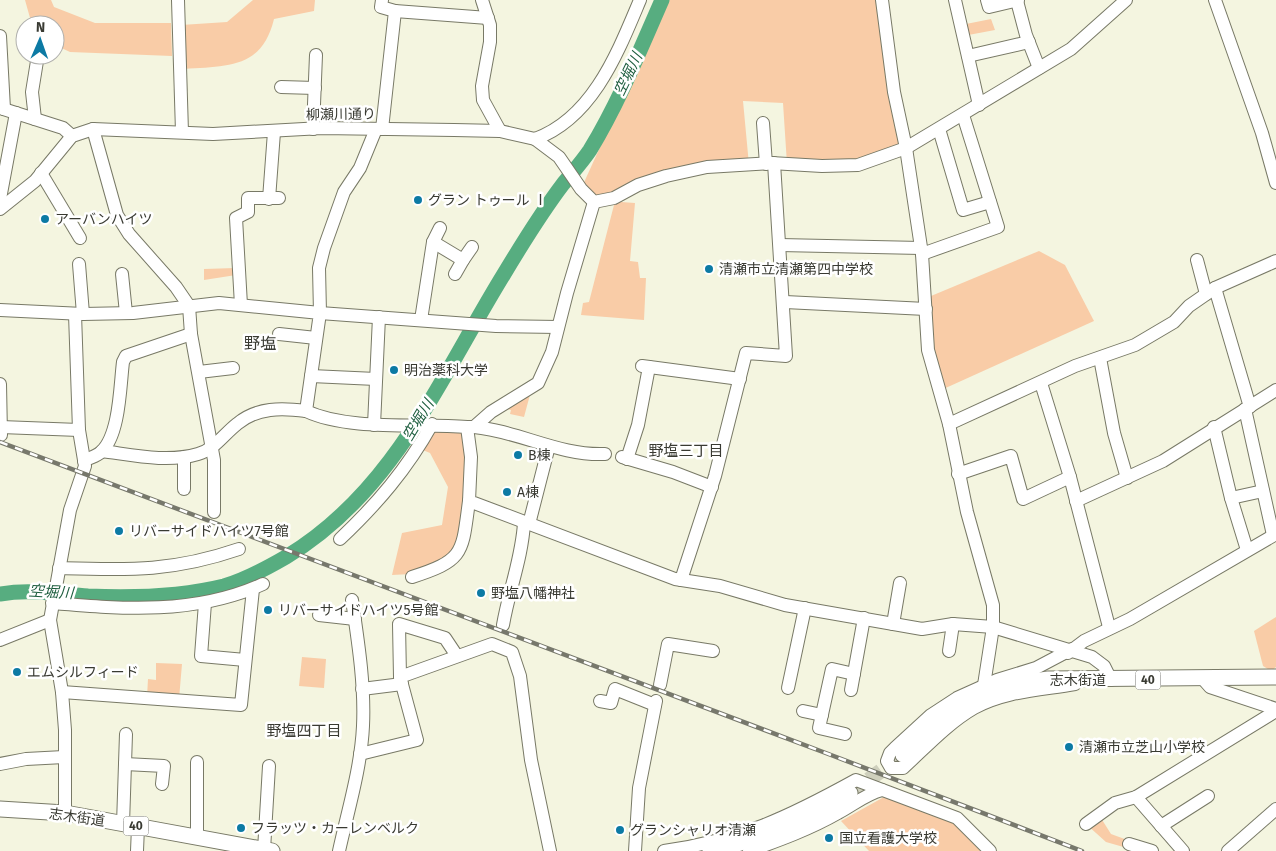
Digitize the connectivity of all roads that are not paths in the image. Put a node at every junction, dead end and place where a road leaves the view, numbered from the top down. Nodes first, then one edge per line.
1 (178, 0) edge
2 (382, 0) edge
3 (482, 0) edge
4 (640, 0) edge
5 (882, 0) edge
6 (955, 0) edge
7 (987, 0) edge
8 (1018, 0) edge
9 (1126, 0) edge
10 (1215, 0) edge
11 (396, 11) junction
12 (488, 18) junction
13 (0, 36) edge
14 (1029, 42) junction
15 (316, 55) dead end
16 (968, 56) junction
17 (36, 65) edge
18 (1039, 68) junction
19 (280, 87) dead end
20 (315, 88) junction
21 (979, 105) junction
22 (7, 110) edge
23 (962, 115) junction
24 (35, 119) junction
25 (763, 123) dead end
26 (93, 129) junction
27 (313, 129) junction
28 (379, 129) junction
29 (939, 129) junction
30 (500, 131) junction
31 (182, 132) junction
32 (274, 132) junction
33 (72, 136) junction
34 (535, 139) junction
35 (906, 148) junction
36 (770, 164) junction
37 (41, 173) junction
38 (1276, 183) edge
39 (0, 199) edge
40 (594, 202) junction
41 (990, 202) junction
42 (0, 209) edge
43 (440, 228) dead end
44 (80, 238) dead end
45 (433, 242) junction
46 (780, 245) junction
47 (472, 247) dead end
48 (921, 251) junction
49 (463, 260) junction
50 (1197, 260) dead end
51 (1276, 261) edge
52 (78, 264) dead end
53 (122, 274) dead end
54 (455, 274) dead end
55 (1211, 291) junction
56 (785, 302) junction
57 (240, 305) junction
58 (189, 306) junction
59 (926, 309) junction
60 (0, 310) edge
61 (320, 313) junction
62 (79, 314) junction
63 (126, 314) junction
64 (379, 317) junction
65 (421, 320) junction
66 (558, 327) junction
67 (192, 334) junction
68 (279, 334) dead end
69 (316, 338) junction
70 (1100, 358) junction
71 (233, 368) dead end
72 (199, 372) junction
73 (311, 376) junction
74 (376, 379) junction
75 (740, 379) junction
76 (1041, 383) junction
77 (0, 384) edge
78 (1276, 390) edge
79 (0, 393) edge
80 (1247, 408) junction
81 (306, 411) junction
82 (430, 424) junction
83 (949, 424) junction
84 (374, 425) junction
85 (471, 427) junction
86 (1214, 427) junction
87 (78, 430) junction
88 (1, 431) edge
89 (549, 446) junction
90 (211, 448) junction
91 (102, 451) junction
92 (605, 454) dead end
93 (184, 457) junction
94 (84, 461) junction
95 (958, 474) junction
96 (1070, 477) junction
97 (1126, 478) junction
98 (712, 487) junction
99 (184, 489) dead end
100 (1263, 491) junction
101 (1231, 498) junction
102 (470, 501) junction
103 (1076, 501) junction
104 (214, 512) dead end
105 (527, 524) junction
106 (1275, 535) edge
107 (340, 538) dead end
108 (239, 549) dead end
109 (1247, 550) junction
110 (59, 568) junction
111 (412, 577) dead end
112 (678, 579) junction
113 (900, 583) dead end
114 (352, 600) dead end
115 (52, 603) junction
116 (204, 603) junction
117 (805, 608) junction
118 (319, 615) dead end
119 (864, 618) junction
120 (355, 619) junction
121 (50, 620) junction
122 (893, 624) junction
123 (953, 624) junction
124 (504, 625) dead end
125 (994, 627) junction
126 (1109, 627) junction
127 (0, 640) edge
128 (1072, 649) junction
129 (713, 651) dead end
130 (949, 651) dead end
131 (457, 656) junction
132 (246, 660) junction
133 (854, 674) junction
134 (1276, 677) edge
135 (1203, 679) junction
136 (1106, 680) junction
137 (401, 681) junction
138 (1021, 682) junction
139 (660, 685) dead end
140 (984, 685) junction
141 (788, 688) dead end
142 (362, 689) junction
143 (852, 690) dead end
144 (62, 692) junction
145 (600, 701) dead end
146 (1276, 710) edge
147 (803, 711) dead end
148 (822, 715) junction
149 (126, 734) dead end
150 (845, 734) dead end
151 (360, 754) junction
152 (903, 755) tunnel mouth
153 (64, 757) junction
154 (197, 762) dead end
155 (0, 764) edge
156 (125, 764) junction
157 (269, 766) dead end
158 (162, 784) dead end
159 (858, 790) junction
160 (1208, 796) dead end
161 (1136, 797) junction
162 (0, 809) edge
163 (1276, 809) edge
164 (65, 813) junction
165 (1086, 824) dead end
166 (130, 825) junction
167 (1161, 826) junction
168 (197, 838) junction
169 (1129, 844) dead end
170 (1178, 849) edge
171 (268, 850) edge
172 (137, 851) edge
173 (339, 851) edge
174 (550, 851) edge
175 (635, 851) edge
176 (664, 851) edge
177 (710, 851) edge
178 (750, 851) edge
179 (990, 851) edge
180 (1152, 851) edge
181 (1228, 851) edge

1 - 31 street
2 - 11 street
3 - 12 street
4 - 34 street
5 - 35 street
6 - 16 street
7 - 8 street
8 - 14 street
9 - 18 street
10 - 38 street
11 - 12 street
11 - 28 street
12 - 30 street
13 - 22 street
14 - 16 street
14 - 18 street
15 - 20 street
16 - 21 street
17 - 24 street
18 - 21 street
19 - 20 street
20 - 27 street
21 - 23 street
22 - 24 street
22 - 39 street
23 - 29 street
23 - 41 street
24 - 33 street
25 - 36 street
26 - 31 street, 柳瀬川通り
26 - 33 street, 柳瀬川通り
26 - 58 street
27 - 28 street, 柳瀬川通り
27 - 32 street, 柳瀬川通り
28 - 30 street, 柳瀬川通り
28 - 61 street
29 - 35 street
29 - 41 street
30 - 34 street, 柳瀬川通り
31 - 32 street, 柳瀬川通り
32 - 57 street
33 - 37 street
34 - 40 street
35 - 36 street
35 - 48 street
36 - 40 street
36 - 46 street
37 - 42 street
37 - 44 street
40 - 66 street
41 - 48 street
43 - 45 street
45 - 49 street
45 - 65 street
46 - 48 street
46 - 56 street
47 - 49 street
48 - 59 street
49 - 54 street
50 - 55 street
51 - 55 street
52 - 62 street
53 - 63 street
55 - 70 street
55 - 80 street
56 - 59 street
56 - 75 street
57 - 58 street
57 - 61 street
58 - 63 street
58 - 67 street
59 - 83 street
60 - 62 street
61 - 64 street
61 - 69 street
62 - 63 street
62 - 87 street
64 - 65 street
64 - 74 street
65 - 66 street
66 - 85 street
67 - 72 street
67 - 91 street
68 - 69 street
69 - 73 street
70 - 76 street
70 - 97 street
71 - 72 street
72 - 90 street
73 - 74 street
73 - 81 street
74 - 84 street
75 - 98 street
75 - 98 street
76 - 83 street
76 - 96 street
77 - 79 street
78 - 80 street
79 - 88 street
80 - 86 street
80 - 100 street
81 - 84 street
81 - 90 street
82 - 84 street
82 - 85 street
82 - 107 street
83 - 95 street
85 - 89 street
85 - 102 street
86 - 97 street
86 - 101 street
87 - 88 street
87 - 94 street
89 - 92 street
89 - 105 street
90 - 93 street
90 - 104 street
91 - 93 street
91 - 94 street
93 - 99 street
94 - 110 street
95 - 96 street
95 - 125 street
96 - 103 street
97 - 103 street
98 - 112 street
100 - 101 street
100 - 106 street
101 - 109 street
102 - 105 street
102 - 111 street
103 - 126 street
105 - 112 street
105 - 124 street
106 - 109 street
108 - 110 street
109 - 126 street
110 - 115 street
112 - 117 street
113 - 122 street
114 - 120 street
115 - 116 street
115 - 121 street
116 - 132 street
116 - 132 street
117 - 119 street
117 - 141 street
118 - 120 street
119 - 122 street
119 - 133 street
120 - 142 street
121 - 127 street
121 - 144 street
122 - 123 street
123 - 125 street
123 - 130 street
125 - 128 street
125 - 140 street
126 - 128 street
128 - 136 street
128 - 138 street
128 - 140 street
129 - 139 street
131 - 137 street
131 - 137 street
131 - 174 street
132 - 144 street
133 - 143 street
133 - 148 street
134 - 135 main road, 志木街道 / 40
135 - 136 main road, 志木街道 / 40
135 - 146 street
136 - 138 main road, 志木街道 / 40
136 - 140 street
137 - 142 street
137 - 151 street
138 - 152 main road, 志木街道 / 40
142 - 151 street
144 - 153 street
145 - 175 street
146 - 161 street
147 - 148 street
148 - 150 street
149 - 156 street
151 - 173 street
153 - 155 street
153 - 164 street
154 - 168 street
156 - 158 street
156 - 166 street
157 - 171 street
159 - 176 street
159 - 177 main road
159 - 178 street
159 - 179 street
160 - 167 street
161 - 165 street
161 - 167 street
162 - 164 main road, 志木街道 / 40
163 - 181 street
164 - 166 main road, 志木街道 / 40
166 - 168 main road, 志木街道 / 40
166 - 172 street
167 - 170 street
168 - 171 main road, 志木街道 / 40
169 - 180 street

